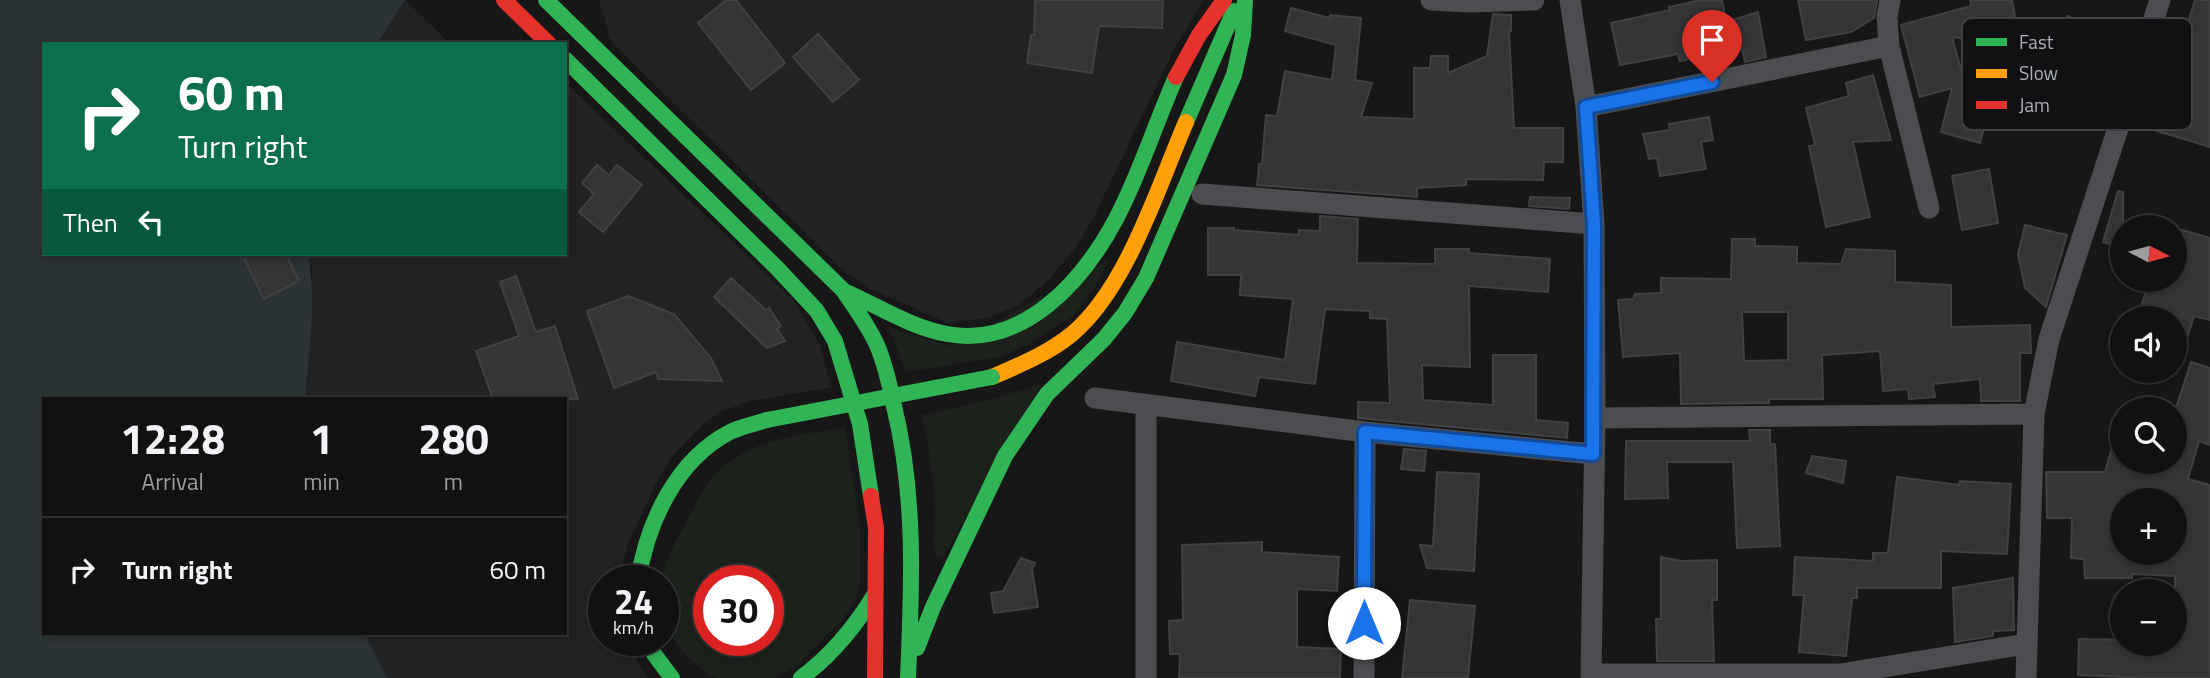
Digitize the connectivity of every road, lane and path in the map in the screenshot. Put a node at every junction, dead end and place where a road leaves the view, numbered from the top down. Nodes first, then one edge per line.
1 (505, 0) edge
2 (546, 0) edge
3 (1224, 0) edge
4 (1238, 0) edge
5 (1245, 0) edge
6 (1431, 0) edge
7 (1534, 0) edge
8 (1570, 0) edge
9 (1890, 0) edge
10 (2160, 0) edge
11 (2154, 18) edge
12 (547, 42) edge
13 (1889, 46) junction
14 (567, 62) edge
15 (1586, 107) junction
16 (2117, 130) edge
17 (1202, 194) dead end
18 (1928, 208) dead end
19 (1594, 224) junction
20 (842, 290) junction
21 (1095, 398) dead end
22 (1146, 404) junction
23 (2034, 414) junction
24 (1595, 418) junction
25 (1365, 432) junction
26 (1593, 454) junction
27 (639, 565) edge
28 (875, 594) junction
29 (2026, 644) junction
30 (656, 656) edge
31 (908, 675) edge
32 (672, 676) edge
33 (1591, 676) edge
34 (801, 678) edge
35 (875, 678) edge
36 (1146, 678) edge
37 (1364, 678) edge
38 (2026, 678) edge

1 - 12 main road
2 - 20 main road
3 - 20 main road
4 - 27 main road, bridge
5 - 31 main road
6 - 7 street
8 - 15 street
9 - 13 street
10 - 11 street
13 - 15 street
13 - 18 street
14 - 28 main road
15 - 19 street
16 - 23 street
17 - 19 street
19 - 24 street
20 - 31 main road
21 - 22 street
22 - 25 street
22 - 36 street
23 - 24 street
23 - 29 street
24 - 26 street
25 - 26 street
25 - 37 street
26 - 33 street
28 - 34 main road
28 - 35 main road
29 - 33 street
29 - 38 street
30 - 32 main road

